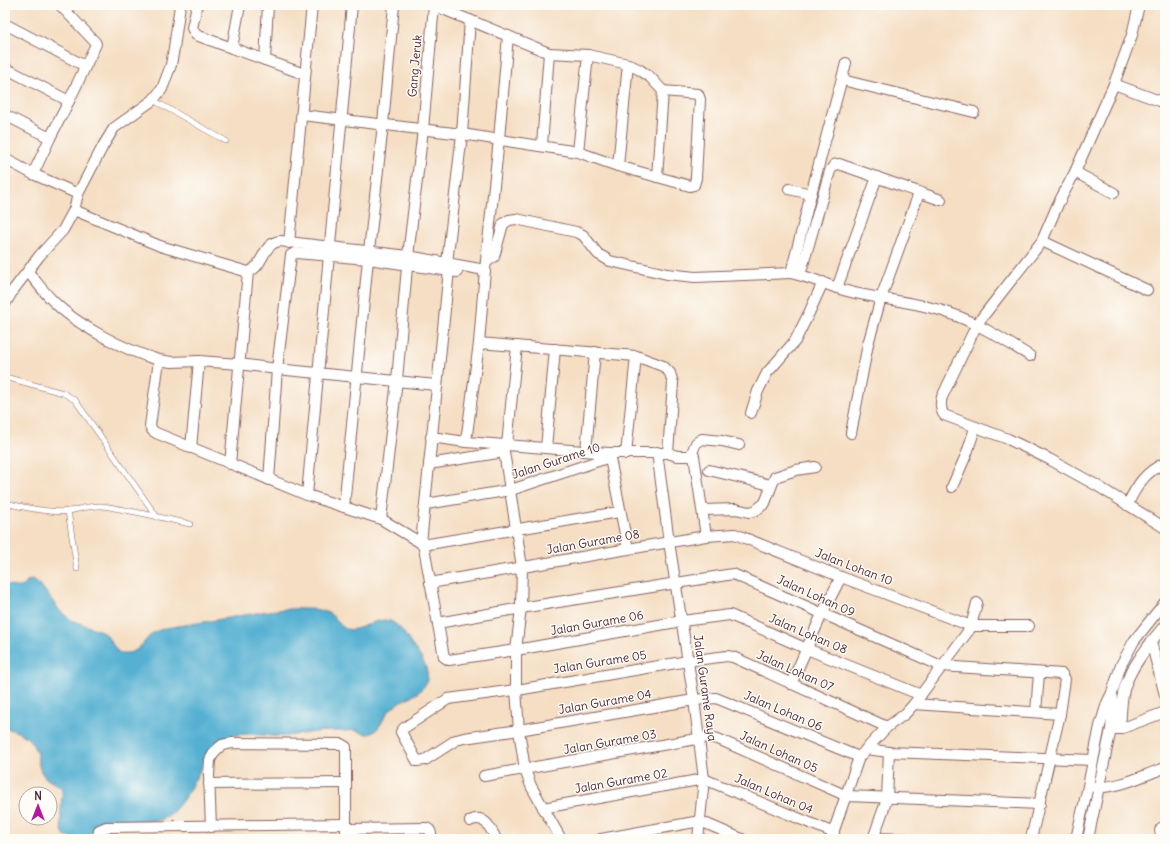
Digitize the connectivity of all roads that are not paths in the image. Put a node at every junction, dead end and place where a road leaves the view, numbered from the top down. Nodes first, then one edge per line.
1 (54, 5) edge
2 (180, 5) edge
3 (197, 5) edge
4 (240, 5) edge
5 (268, 5) edge
6 (312, 5) edge
7 (352, 5) edge
8 (394, 5) edge
9 (433, 5) edge
10 (1139, 5) edge
11 (63, 8) edge
12 (470, 20) junction
13 (5, 24) edge
14 (508, 36) junction
15 (232, 48) junction
16 (549, 54) junction
17 (588, 54) junction
18 (265, 60) junction
19 (846, 63) dead end
20 (628, 64) junction
21 (85, 66) junction
22 (5, 68) edge
23 (304, 74) junction
24 (842, 80) junction
25 (1114, 84) junction
26 (663, 91) junction
27 (152, 100) junction
28 (69, 101) junction
29 (1165, 103) edge
30 (974, 112) dead end
31 (5, 114) edge
32 (302, 115) junction
33 (342, 119) junction
34 (383, 124) junction
35 (423, 130) junction
36 (462, 134) junction
37 (50, 138) junction
38 (499, 139) junction
39 (226, 141) dead end
40 (542, 145) junction
41 (578, 152) junction
42 (5, 159) edge
43 (618, 166) junction
44 (1075, 172) junction
45 (33, 174) junction
46 (657, 177) junction
47 (877, 177) junction
48 (789, 189) dead end
49 (919, 193) junction
50 (1114, 193) dead end
51 (78, 194) junction
52 (811, 194) junction
53 (941, 200) dead end
54 (74, 210) junction
55 (1042, 241) junction
56 (289, 243) junction
57 (330, 251) junction
58 (368, 255) junction
59 (408, 261) junction
60 (448, 267) junction
61 (486, 270) junction
62 (28, 272) junction
63 (248, 272) junction
64 (796, 274) junction
65 (823, 282) junction
66 (837, 288) junction
67 (1147, 290) dead end
68 (881, 298) junction
69 (5, 304) edge
70 (977, 324) junction
71 (478, 343) junction
72 (517, 346) junction
73 (555, 349) junction
74 (595, 352) junction
75 (636, 356) junction
76 (1030, 356) dead end
77 (159, 360) junction
78 (198, 361) junction
79 (239, 364) junction
80 (277, 369) junction
81 (317, 373) junction
82 (5, 377) edge
83 (356, 377) junction
84 (397, 380) junction
85 (436, 385) junction
86 (751, 413) dead end
87 (975, 428) junction
88 (851, 434) dead end
89 (431, 437) junction
90 (466, 442) junction
91 (739, 445) dead end
92 (505, 447) junction
93 (191, 448) junction
94 (546, 448) junction
95 (586, 451) junction
96 (657, 452) junction
97 (668, 453) junction
98 (626, 454) junction
99 (609, 455) junction
100 (693, 456) junction
101 (1165, 463) edge
102 (230, 464) junction
103 (429, 464) junction
104 (815, 467) dead end
105 (709, 470) dead end
106 (269, 480) junction
107 (771, 485) junction
108 (952, 487) dead end
109 (511, 490) junction
110 (307, 495) junction
111 (5, 503) edge
112 (426, 504) junction
113 (1126, 505) junction
114 (344, 507) junction
115 (703, 510) junction
116 (68, 512) junction
117 (619, 512) junction
118 (157, 517) junction
119 (381, 519) junction
120 (190, 524) dead end
121 (1165, 528) edge
122 (517, 529) junction
123 (706, 536) junction
124 (669, 542) junction
125 (422, 544) junction
126 (628, 548) junction
127 (522, 567) junction
128 (77, 569) dead end
129 (841, 576) junction
130 (430, 583) junction
131 (675, 584) junction
132 (1165, 602) edge
133 (978, 603) dead end
134 (521, 608) junction
135 (822, 614) junction
136 (682, 622) junction
137 (438, 623) junction
138 (1165, 625) edge
139 (971, 626) junction
140 (1029, 626) dead end
141 (1152, 642) junction
142 (807, 649) junction
143 (516, 650) junction
144 (688, 661) junction
145 (941, 666) junction
146 (1039, 673) junction
147 (791, 684) junction
148 (516, 690) junction
149 (1112, 693) junction
150 (921, 695) junction
151 (1165, 695) edge
152 (694, 700) junction
153 (914, 704) junction
154 (1036, 712) junction
155 (1165, 712) edge
156 (1060, 714) junction
157 (1100, 726) junction
158 (887, 727) junction
159 (1116, 729) junction
160 (519, 730) junction
161 (699, 739) junction
162 (866, 749) junction
163 (889, 752) junction
164 (859, 758) junction
165 (1050, 759) junction
166 (1093, 760) junction
167 (1165, 768) edge
168 (525, 770) junction
169 (484, 776) dead end
170 (704, 779) junction
171 (345, 783) junction
172 (209, 784) junction
173 (1088, 786) junction
174 (1099, 787) junction
175 (846, 796) junction
176 (887, 799) junction
177 (1040, 804) junction
178 (543, 808) junction
179 (470, 821) dead end
180 (700, 821) junction
181 (210, 826) junction
182 (1165, 826) edge
183 (346, 831) edge
184 (832, 836) edge
185 (873, 838) edge
186 (98, 839) edge
187 (431, 839) edge
188 (496, 839) edge
189 (561, 839) edge
190 (601, 839) edge
191 (698, 839) edge
192 (742, 839) edge
193 (910, 839) edge
194 (1031, 839) edge
195 (1076, 839) edge
196 (1088, 839) edge
197 (1164, 839) edge

1 - 11 street
2 - 27 street
3 - 15 street
4 - 15 street
5 - 18 street
6 - 23 street
7 - 33 street
8 - 34 street
9 - 12 street
9 - 35 street, Gang Jeruk
10 - 25 street
11 - 21 street
12 - 14 street
12 - 36 street, Jalan Gurame 06
13 - 21 street
14 - 16 street
14 - 38 street
15 - 18 street
16 - 17 street
16 - 40 street
17 - 20 street
17 - 41 street
18 - 23 street
19 - 24 street
20 - 26 street
20 - 43 street
21 - 28 street
22 - 28 street
23 - 32 street
24 - 30 street
24 - 52 street
25 - 29 street
25 - 44 street
26 - 46 street
26 - 46 street
27 - 39 lane
27 - 51 street
28 - 37 street
31 - 37 street
32 - 33 street
32 - 56 street
33 - 34 street
33 - 57 street
34 - 35 street
34 - 58 street
35 - 36 street
35 - 59 street, Gang Jeruk
36 - 38 street
36 - 60 street, Jalan Gurame 06
37 - 45 street
38 - 40 street
38 - 61 street
40 - 41 street
41 - 43 street
42 - 45 street
43 - 46 street
44 - 50 street
44 - 55 street
45 - 51 street
47 - 49 street
47 - 64 street
47 - 66 street
48 - 52 street
49 - 53 street
49 - 68 street
51 - 54 street
52 - 64 street
54 - 62 street
54 - 63 street
55 - 67 street
55 - 70 street
56 - 57 street
56 - 63 street
57 - 58 street
57 - 80 street
57 - 81 street
58 - 59 street
58 - 83 street
59 - 60 street
59 - 84 street, Gang Jeruk
60 - 61 street
60 - 85 street, Jalan Gurame 06
61 - 64 street
61 - 71 street
62 - 69 street
62 - 77 street
63 - 79 street
64 - 65 street
65 - 66 street
65 - 86 street
66 - 68 street
68 - 70 street
68 - 88 street
70 - 76 street
70 - 87 street
71 - 72 street
71 - 90 street
72 - 73 street
72 - 92 street
73 - 74 street
73 - 94 street
74 - 75 street
74 - 95 street
75 - 97 street
75 - 98 street
77 - 78 street
77 - 93 street
78 - 79 street
78 - 93 street
79 - 80 street
79 - 102 street
80 - 81 street
80 - 106 street
81 - 83 street
81 - 110 street
82 - 118 lane
83 - 84 street
83 - 114 street
84 - 85 street
84 - 119 street, Gang Jeruk
85 - 89 street, Jalan Gurame 06
87 - 108 street
87 - 113 street
89 - 90 street
89 - 103 street, Jalan Gurame 06
90 - 92 street
91 - 100 street
92 - 94 street
92 - 103 street
92 - 109 street
93 - 102 street
94 - 95 street
95 - 99 street
96 - 97 street
96 - 98 street
96 - 124 street, Jalan Gurame Raya
97 - 100 street
98 - 99 street
99 - 109 street, Jalan Gurame 10
99 - 117 street, Jalan Gurame 10
100 - 115 street
101 - 113 street
102 - 106 street
103 - 112 street, Jalan Gurame 06
104 - 107 street
105 - 107 street
106 - 110 street
107 - 115 street
109 - 112 street, Jalan Gurame 10
109 - 122 street
110 - 114 street
111 - 116 lane
112 - 125 street, Jalan Gurame 06
113 - 121 street
114 - 119 street
115 - 123 street
116 - 118 lane
116 - 128 lane
117 - 122 street
117 - 126 street, Jalan Gurame 10
118 - 120 lane
119 - 125 street
122 - 125 street
122 - 127 street
123 - 124 street, Jalan Lohan 10
123 - 129 street, Jalan Lohan 10
124 - 126 street, Jalan Gurame 08
124 - 131 street, Jalan Gurame Raya
125 - 130 street, Jalan Gurame 06
126 - 127 street, Jalan Gurame 08
127 - 130 street, Jalan Gurame 08
127 - 134 street
129 - 135 street
129 - 139 street, Jalan Lohan 10
130 - 137 street, Jalan Gurame 06
131 - 134 street, Jalan Lohan 09
131 - 135 street, Jalan Lohan 09
131 - 136 street, Jalan Gurame Raya
132 - 149 street
133 - 139 street
134 - 137 street, Jalan Lohan 09
134 - 143 street
135 - 142 street
135 - 145 street, Jalan Lohan 09
136 - 142 street, Jalan Lohan 08
136 - 143 street, Jalan Gurame 06
136 - 144 street, Jalan Gurame Raya
137 - 143 street, Jalan Gurame 06
138 - 141 street
139 - 140 street, Jalan Lohan 10
139 - 145 street
141 - 151 street
141 - 159 street
142 - 147 street
142 - 150 street, Jalan Lohan 08
143 - 148 street
144 - 147 street, Jalan Lohan 07
144 - 148 street, Jalan Gurame 05
144 - 152 street, Jalan Gurame Raya
145 - 146 street, Jalan Lohan 09
145 - 150 street
146 - 154 street
146 - 156 street, Jalan Lohan 09
147 - 158 street, Jalan Lohan 07
148 - 160 street
148 - 160 street, Jalan Gurame 05
149 - 157 street
149 - 159 street
150 - 153 street
152 - 160 street, Jalan Gurame 04
152 - 161 street, Jalan Gurame Raya
152 - 164 street, Jalan Lohan 06
153 - 154 street
153 - 158 street
154 - 156 street
155 - 159 street
156 - 165 street
157 - 159 street
157 - 166 street
158 - 162 street
159 - 174 street
160 - 168 street
161 - 168 street, Jalan Gurame 03
161 - 170 street, Jalan Gurame Raya
161 - 175 street, Jalan Lohan 05
162 - 163 street
162 - 164 street
163 - 165 street
163 - 176 street
164 - 175 street
165 - 166 street
165 - 177 street
166 - 173 street
167 - 174 street
168 - 169 street, Jalan Gurame 03
168 - 178 street
170 - 178 street, Jalan Gurame 02
170 - 180 street, Jalan Gurame Raya
170 - 184 street, Jalan Lohan 04
171 - 172 street
171 - 172 street
171 - 183 street
172 - 181 street
173 - 174 street
173 - 195 street
174 - 196 street
175 - 176 street, Jalan Lohan 05
175 - 184 street
176 - 177 street, Jalan Lohan 05
176 - 185 street
177 - 194 street
178 - 189 street
179 - 188 street
180 - 190 street
180 - 191 street, Jalan Gurame Raya
180 - 192 street
181 - 183 street
181 - 186 street
182 - 197 street
183 - 187 street
185 - 193 street

